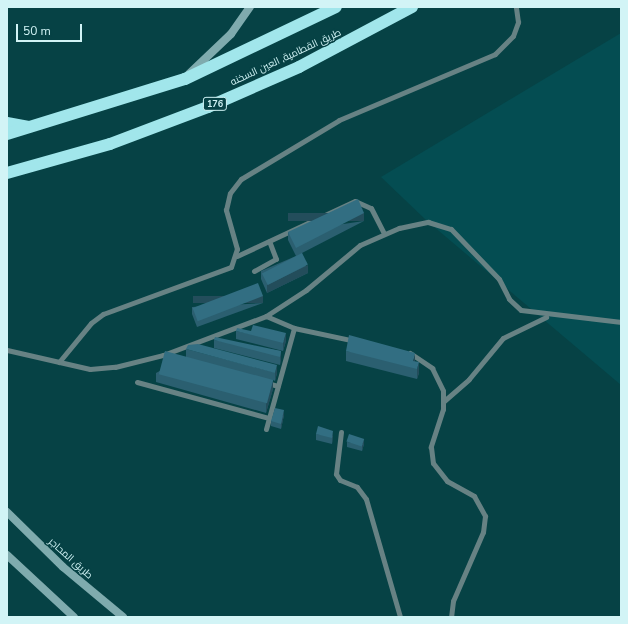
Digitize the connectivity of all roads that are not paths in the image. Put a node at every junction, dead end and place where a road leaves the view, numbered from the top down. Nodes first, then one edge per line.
1 (250, 7) edge
2 (336, 7) edge
3 (412, 7) edge
4 (516, 7) edge
5 (184, 79) junction
6 (7, 123) edge
7 (32, 127) junction
8 (7, 134) edge
9 (7, 173) edge
10 (384, 233) junction
11 (269, 241) junction
12 (237, 256) junction
13 (254, 272) dead end
14 (266, 316) junction
15 (551, 316) junction
16 (621, 322) edge
17 (294, 328) junction
18 (213, 337) junction
19 (227, 341) edge
20 (363, 343) edge
21 (189, 346) junction
22 (7, 350) edge
23 (205, 350) edge
24 (402, 351) edge
25 (278, 354) edge
26 (163, 355) junction
27 (286, 356) junction
28 (178, 359) edge
29 (59, 362) junction
30 (274, 368) edge
31 (282, 370) junction
32 (137, 382) dead end
33 (262, 382) edge
34 (278, 386) junction
35 (444, 400) junction
36 (269, 418) junction
37 (266, 429) dead end
38 (341, 432) dead end
39 (7, 512) edge
40 (7, 554) edge
41 (74, 617) edge
42 (123, 617) edge
43 (400, 617) edge
44 (451, 617) edge

1 - 5 street
2 - 5 highway
3 - 9 highway, طريق القطامية, العين السخنه / 176
4 - 12 lane
5 - 7 highway
6 - 7 highway
7 - 8 highway
10 - 11 lane
10 - 14 lane
10 - 15 lane
11 - 12 lane
11 - 13 lane
12 - 29 lane
14 - 17 lane
14 - 18 lane
15 - 16 lane
15 - 35 lane
17 - 20 lane
17 - 27 lane
18 - 19 lane
18 - 21 lane
21 - 23 lane
21 - 26 lane
22 - 29 lane
24 - 35 lane
25 - 27 lane
26 - 28 lane
26 - 29 lane
27 - 31 lane
30 - 31 lane
31 - 34 lane
32 - 36 lane
33 - 34 lane
34 - 36 lane
35 - 44 lane
36 - 37 lane
38 - 43 lane
39 - 42 street, طريق المحاجر
40 - 41 street

